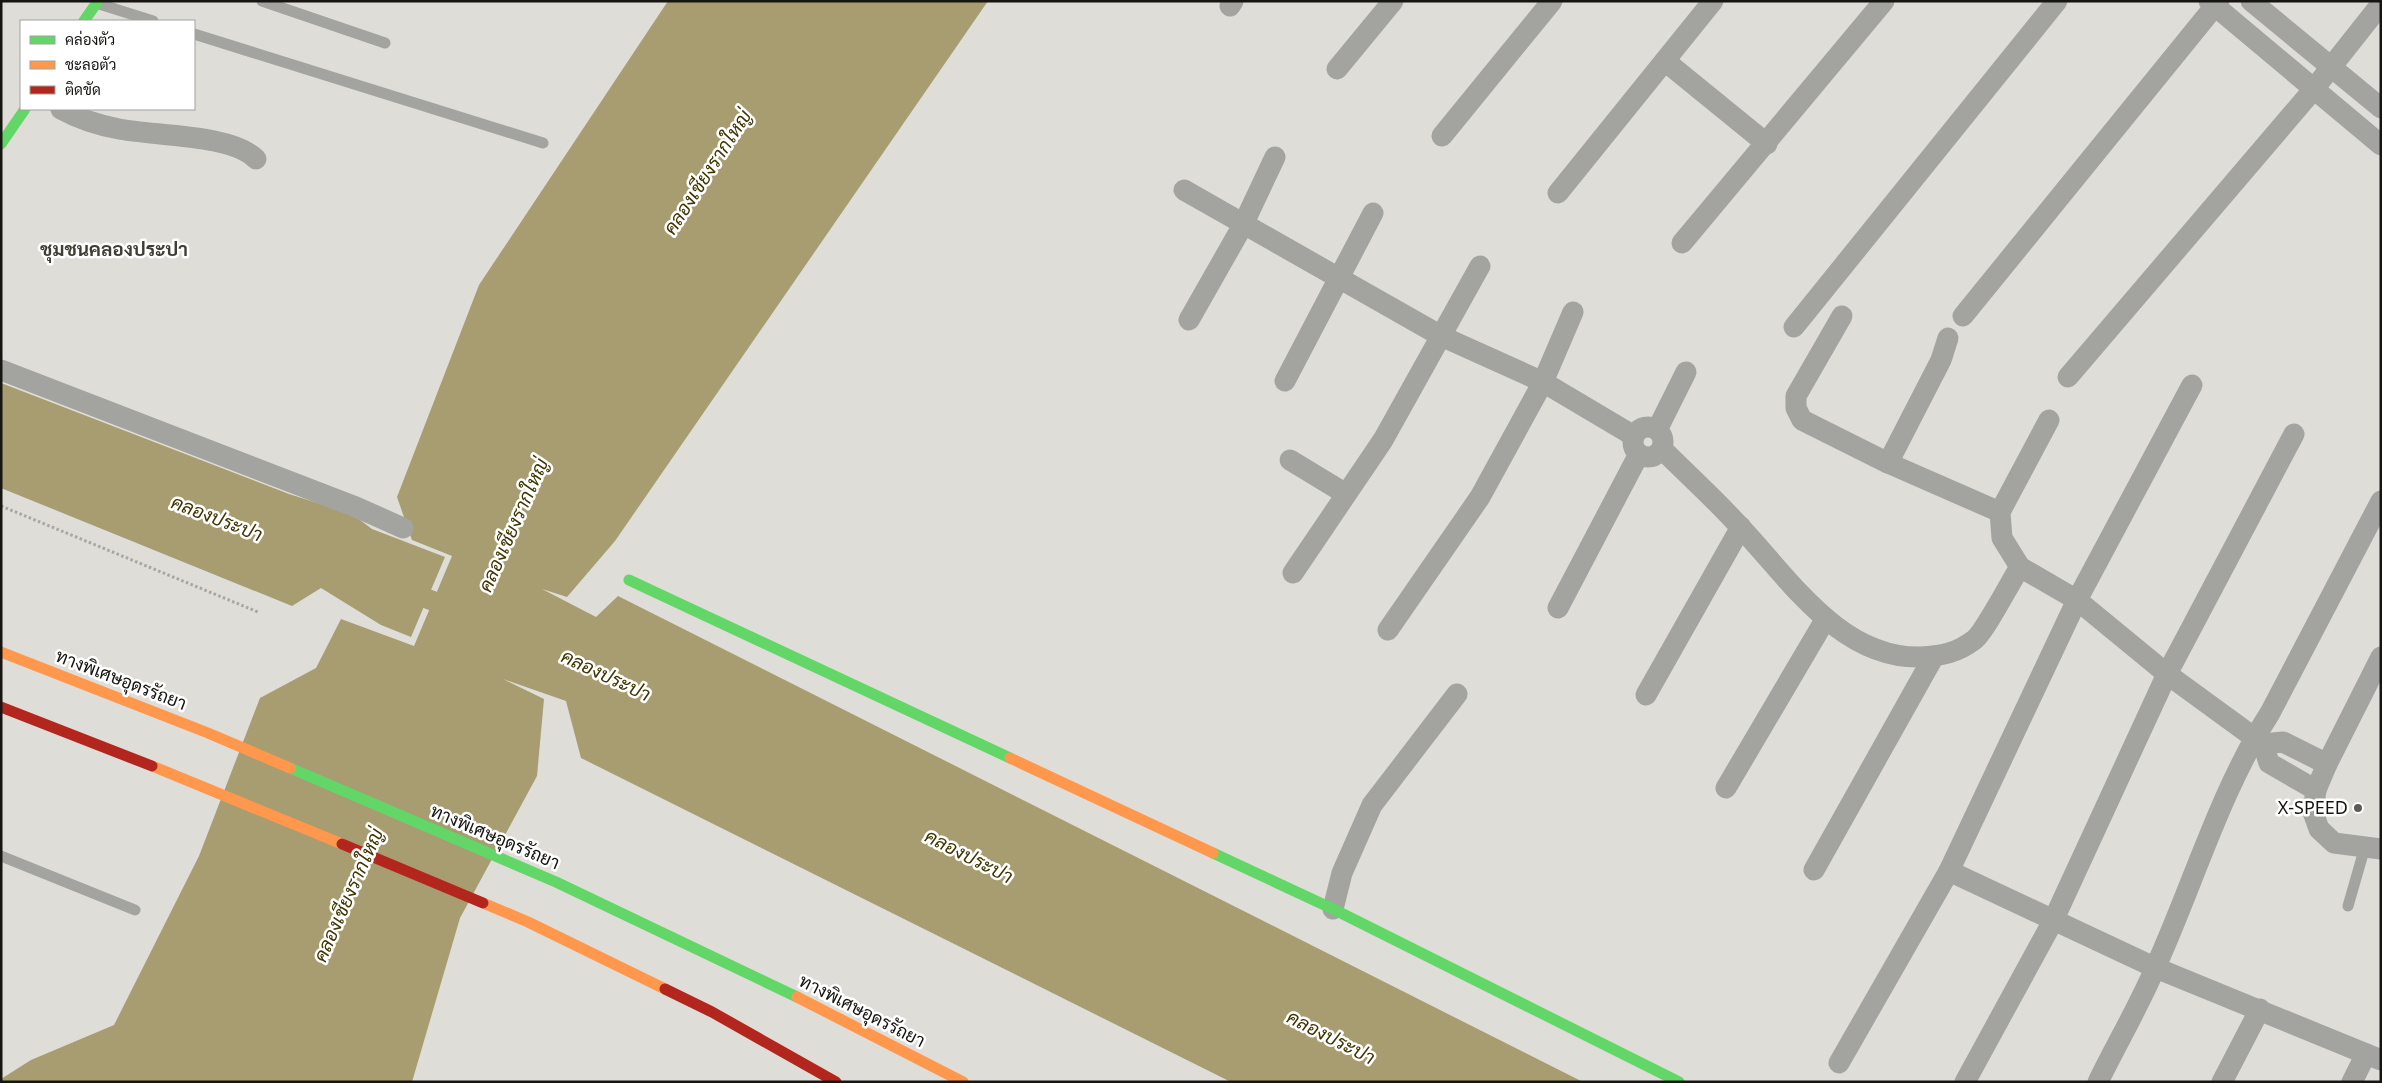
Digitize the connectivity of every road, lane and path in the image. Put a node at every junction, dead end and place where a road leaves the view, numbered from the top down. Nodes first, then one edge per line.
1 (262, 1) edge
2 (1393, 1) edge
3 (1552, 1) edge
4 (1713, 1) edge
5 (1884, 1) edge
6 (2057, 1) edge
7 (2250, 1) edge
8 (97, 2) edge
9 (2214, 3) edge
10 (2381, 4) edge
11 (85, 20) edge
12 (150, 20) edge
13 (195, 34) edge
14 (385, 43) dead end
15 (1665, 61) junction
16 (2331, 67) junction
17 (1337, 70) dead end
18 (2313, 90) junction
19 (2381, 108) edge
20 (24, 110) edge
21 (63, 110) edge
22 (1442, 136) dead end
23 (543, 143) dead end
24 (1, 144) edge
25 (1767, 144) junction
26 (2381, 145) edge
27 (1275, 157) dead end
28 (256, 159) dead end
29 (1184, 190) dead end
30 (1558, 193) dead end
31 (1373, 213) dead end
32 (1242, 225) junction
33 (1682, 243) dead end
34 (1480, 266) dead end
35 (1339, 278) junction
36 (1573, 312) dead end
37 (1842, 316) dead end
38 (1963, 316) dead end
39 (1188, 320) dead end
40 (1794, 327) dead end
41 (1441, 336) junction
42 (1948, 338) dead end
43 (1, 370) edge
44 (1686, 372) dead end
45 (2068, 377) dead end
46 (1285, 381) dead end
47 (1543, 382) junction
48 (2192, 385) dead end
49 (2049, 420) dead end
50 (2294, 434) dead end
51 (1659, 439) junction
52 (1637, 445) junction
53 (1290, 460) dead end
54 (1888, 463) junction
55 (1346, 494) junction
56 (2381, 501) edge
57 (1, 506) edge
58 (2000, 512) junction
59 (1741, 527) junction
60 (403, 528) dead end
61 (2020, 567) junction
62 (1293, 573) dead end
63 (629, 580) dead end
64 (2077, 600) junction
65 (1558, 608) dead end
66 (258, 612) dead end
67 (1826, 620) junction
68 (1388, 630) dead end
69 (1, 652) edge
70 (1934, 656) junction
71 (2381, 657) edge
72 (2168, 674) junction
73 (1457, 694) dead end
74 (1646, 695) dead end
75 (1, 707) edge
76 (2258, 741) junction
77 (2327, 764) junction
78 (1726, 788) dead end
79 (2316, 790) junction
80 (2373, 848) edge
81 (1, 856) edge
82 (1814, 870) dead end
83 (1949, 871) junction
84 (2348, 906) dead end
85 (1333, 909) junction
86 (135, 910) dead end
87 (2053, 921) junction
88 (2156, 968) junction
89 (2260, 1009) junction
90 (2374, 1057) edge
91 (1839, 1063) dead end
92 (836, 1082) edge
93 (962, 1082) edge
94 (1679, 1082) edge
95 (1965, 1082) edge
96 (2098, 1082) edge
97 (2222, 1082) edge
98 (2352, 1082) edge

1 - 14 lane
2 - 17 street
3 - 22 street
4 - 15 street
5 - 25 street
6 - 40 street
7 - 16 street
8 - 11 main road
8 - 12 lane
9 - 18 street
9 - 38 street
10 - 16 street
13 - 23 lane
15 - 25 street
15 - 30 street
16 - 18 street
16 - 19 street
18 - 26 street
18 - 45 street
20 - 24 main road
21 - 28 street
25 - 33 street
27 - 32 street
29 - 32 street
31 - 35 street
32 - 35 street
32 - 39 street
34 - 41 street
35 - 41 street
35 - 46 street
36 - 47 street
37 - 54 street
41 - 47 street
41 - 55 street
42 - 54 street
43 - 60 street
44 - 51 street
47 - 52 street
47 - 68 street
48 - 64 street
49 - 58 street
50 - 72 street
51 - 52 street
51 - 59 street
52 - 65 street
53 - 55 street
54 - 58 street
55 - 62 street
56 - 76 street
57 - 66 path
58 - 61 street
59 - 67 street
59 - 74 street
61 - 64 street
61 - 70 street
63 - 85 main road
64 - 72 street
64 - 83 street
67 - 70 street
67 - 78 street
69 - 93 main road, ทางพิเศษอุดรรัถยา
70 - 82 street
71 - 77 street
72 - 76 street
72 - 87 street
73 - 85 street
75 - 92 main road
76 - 77 street
76 - 79 street
76 - 88 street
77 - 79 street
79 - 80 street
80 - 84 lane
81 - 86 lane
83 - 87 street
83 - 91 street
85 - 94 main road
87 - 88 street
87 - 95 street
88 - 89 street
88 - 96 street
89 - 90 street
89 - 97 street
90 - 98 street

